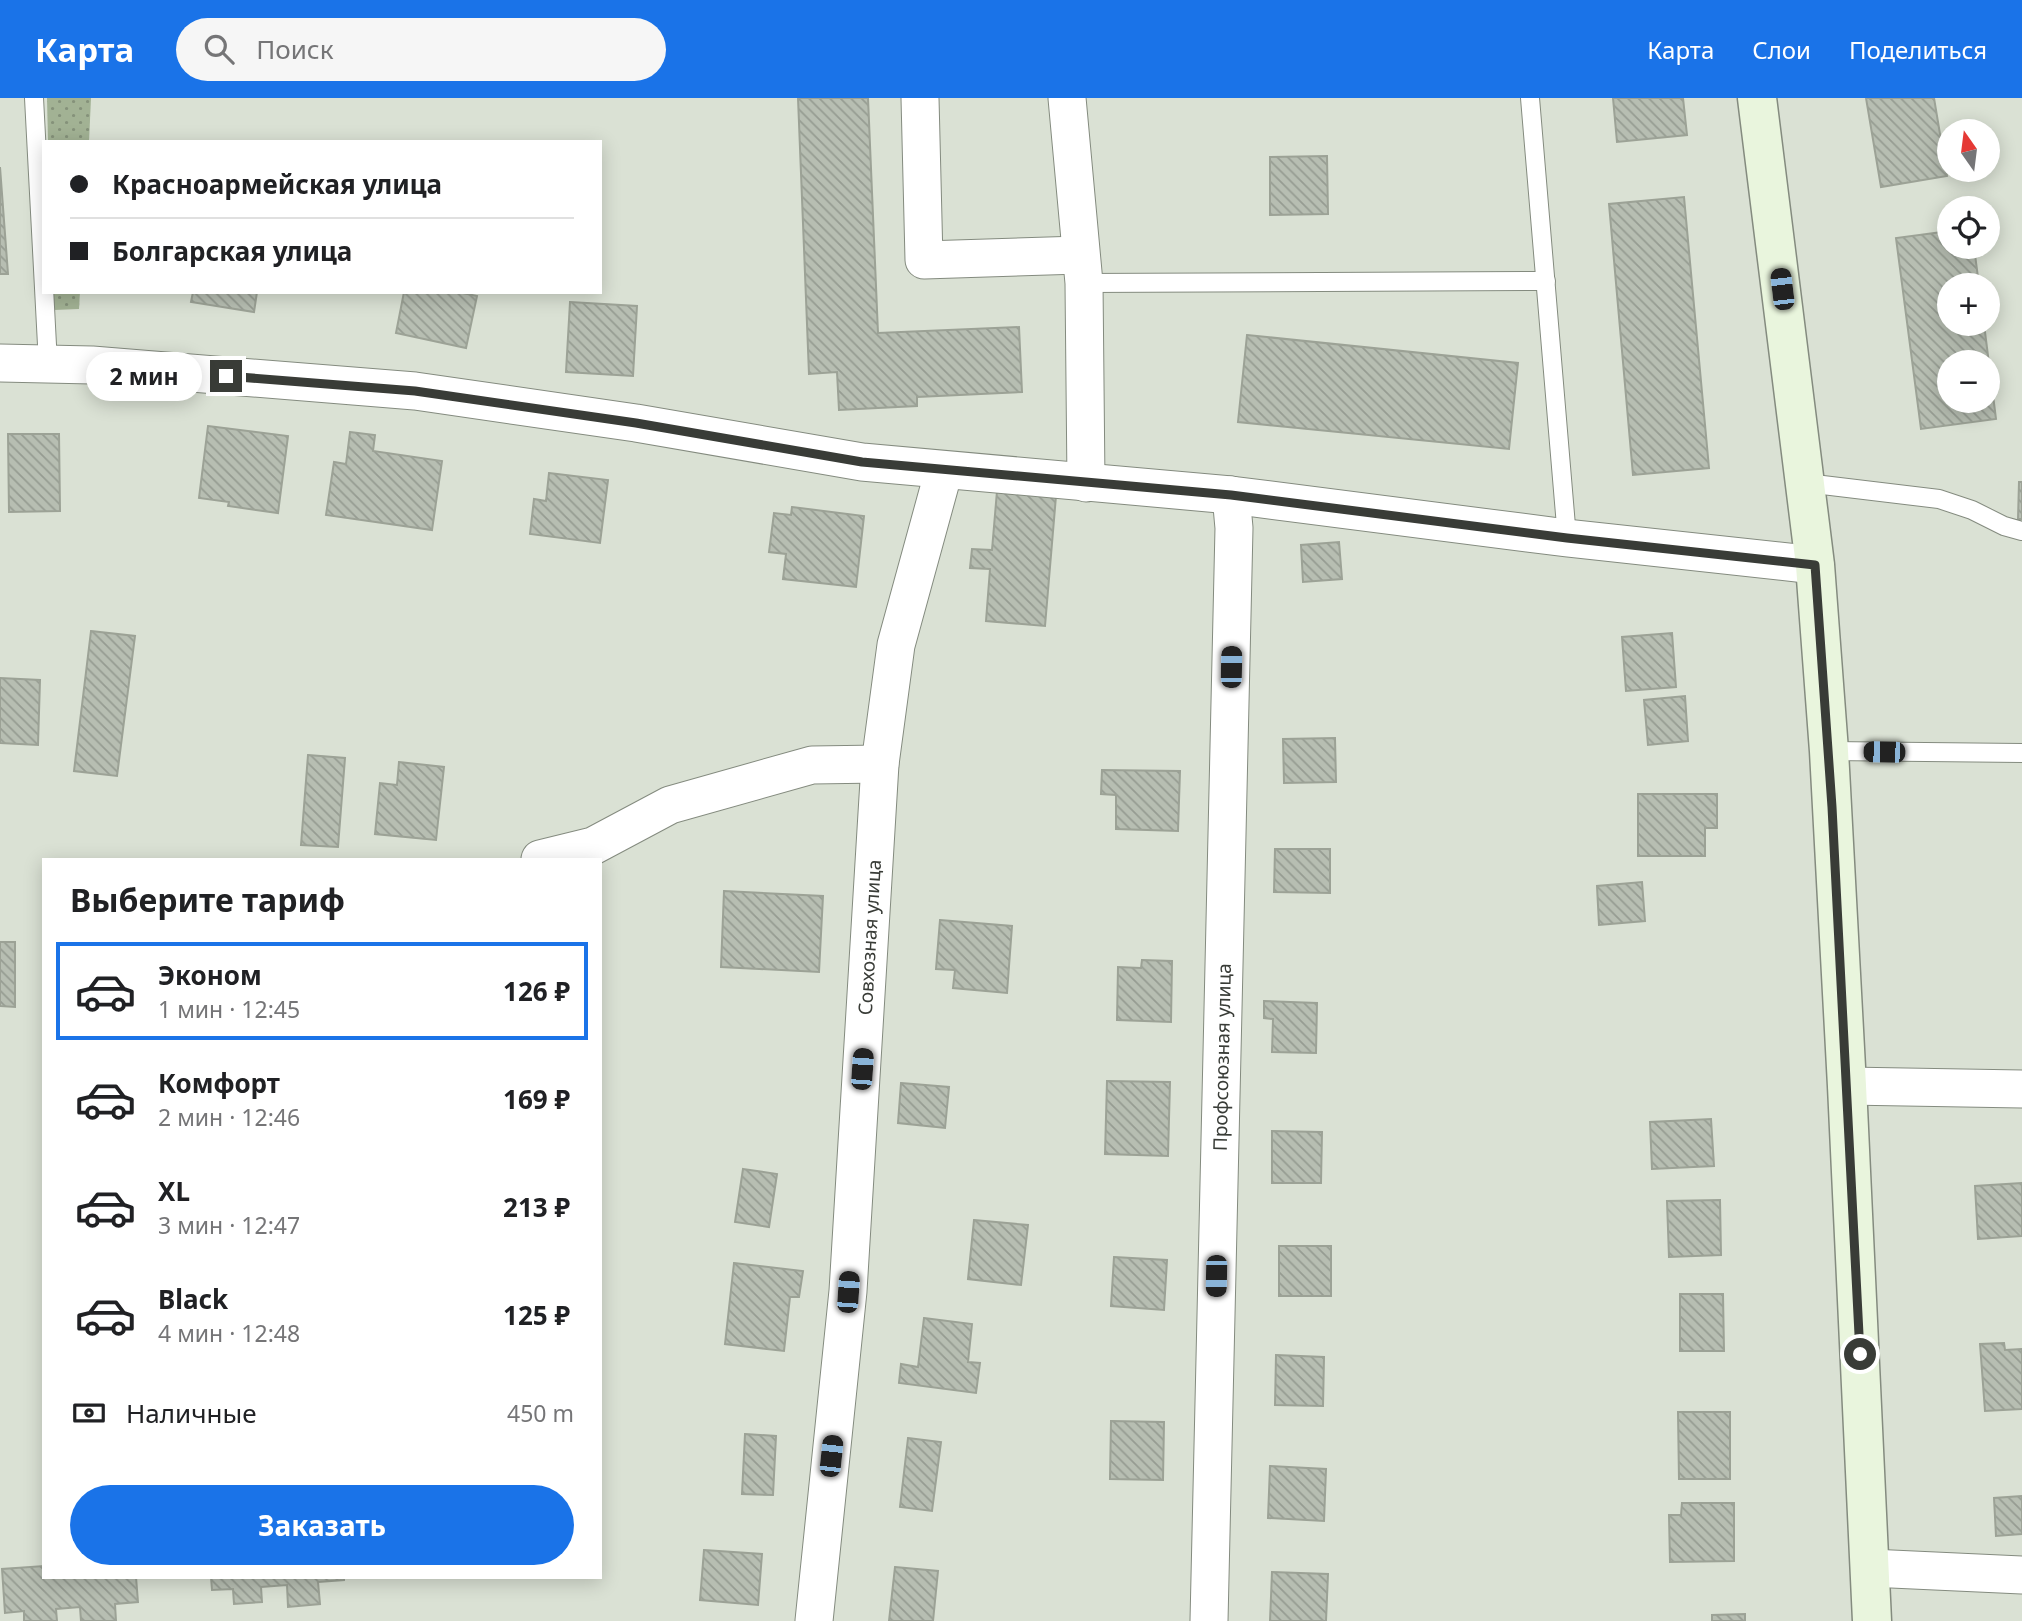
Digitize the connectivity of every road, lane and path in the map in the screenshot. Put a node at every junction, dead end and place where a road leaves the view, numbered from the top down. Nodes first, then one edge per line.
1 (34, 98) edge
2 (920, 98) edge
3 (1067, 98) edge
4 (1530, 98) edge
5 (1757, 98) edge
6 (42, 250) edge
7 (1082, 269) junction
8 (1546, 281) junction
9 (44, 294) edge
10 (0, 363) edge
11 (48, 364) junction
12 (944, 470) junction
13 (1086, 483) junction
14 (1806, 483) junction
15 (1231, 495) junction
16 (2022, 531) edge
17 (1567, 538) junction
18 (1815, 565) junction
19 (1829, 751) junction
20 (2022, 753) edge
21 (880, 764) junction
22 (544, 858) edge
23 (1847, 1086) junction
24 (2022, 1089) edge
25 (1870, 1569) junction
26 (2022, 1575) edge
27 (814, 1621) edge
28 (1209, 1621) edge
29 (1872, 1621) edge

1 - 6 lane
2 - 7 street
3 - 7 street
4 - 8 lane
5 - 14 main road
7 - 8 lane
7 - 13 street
8 - 17 lane
9 - 11 lane
10 - 11 street
11 - 12 street
12 - 13 street
12 - 21 street, Совхозная улица
13 - 15 street
14 - 16 lane
14 - 18 main road
15 - 17 street
15 - 28 street, Профсоюзная улица
17 - 18 street
18 - 19 main road
19 - 20 lane
19 - 23 main road
21 - 22 street
21 - 27 street, Совхозная улица
23 - 24 street
23 - 25 main road
25 - 26 street
25 - 29 main road

